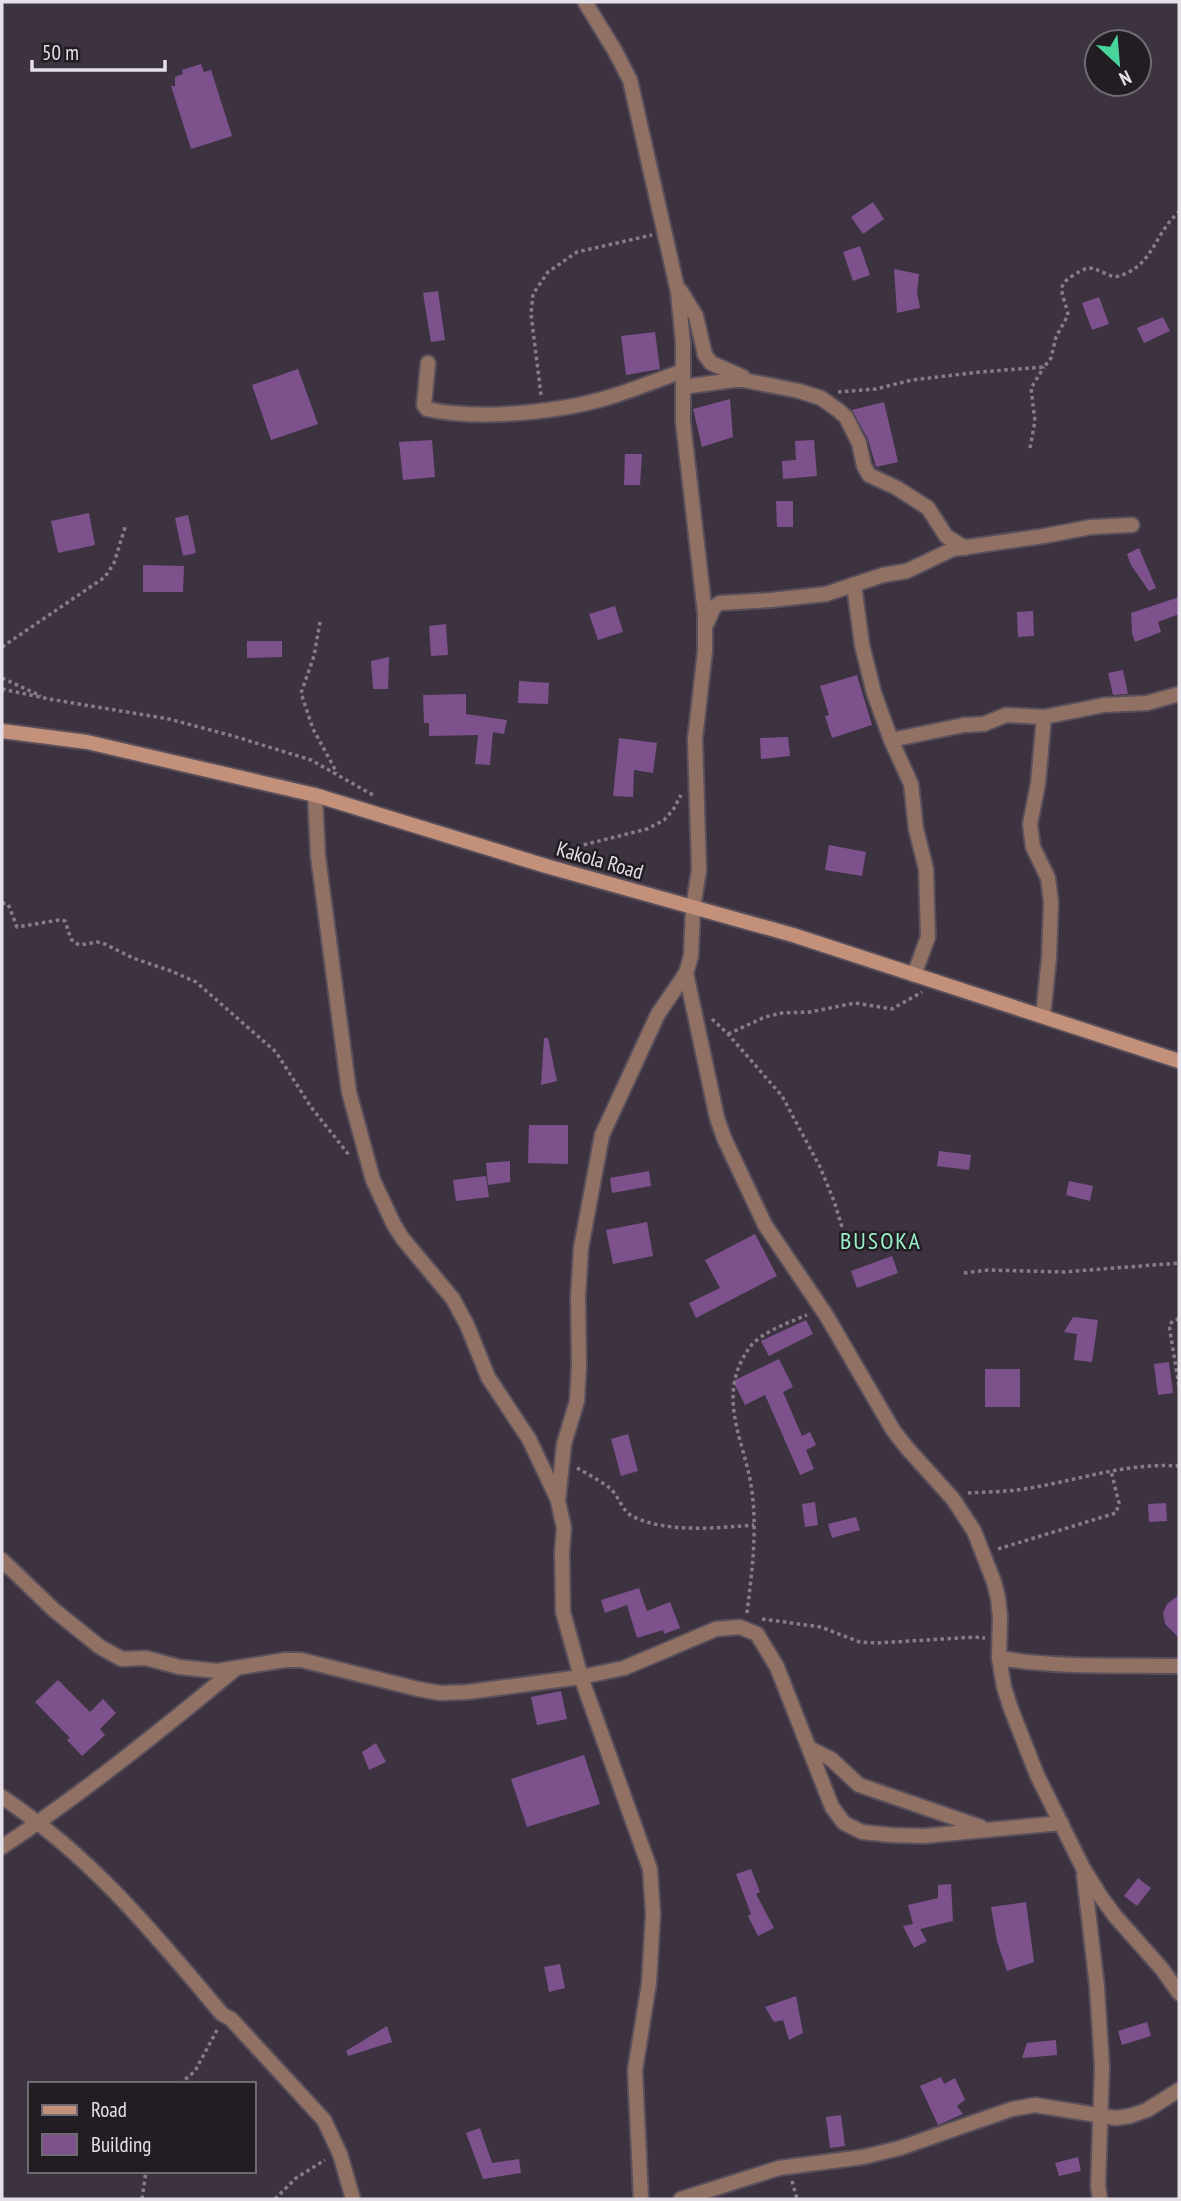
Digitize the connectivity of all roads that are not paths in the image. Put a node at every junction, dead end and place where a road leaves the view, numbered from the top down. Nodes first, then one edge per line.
1 (585, 2) edge
2 (676, 283) junction
3 (428, 363) dead end
4 (683, 371) junction
5 (754, 382) junction
6 (683, 387) junction
7 (1132, 525) dead end
8 (965, 548) junction
9 (854, 585) junction
10 (705, 628) junction
11 (1179, 694) edge
12 (1044, 717) junction
13 (2, 731) edge
14 (891, 740) junction
15 (315, 795) junction
16 (693, 908) junction
17 (686, 973) junction
18 (914, 975) junction
19 (1042, 1016) junction
20 (1179, 1061) edge
21 (558, 1501) junction
22 (2, 1560) edge
23 (999, 1658) junction
24 (1179, 1666) edge
25 (235, 1669) junction
26 (581, 1677) junction
27 (809, 1748) junction
28 (2, 1797) edge
29 (39, 1822) junction
30 (1061, 1823) junction
31 (989, 1830) junction
32 (2, 1847) edge
33 (1083, 1868) junction
34 (1179, 1993) edge
35 (1179, 2090) edge
36 (1100, 2117) junction
37 (353, 2199) edge
38 (641, 2199) edge
39 (681, 2199) edge
40 (1100, 2199) edge

1 - 2 street
2 - 4 street
2 - 5 street
3 - 4 street
4 - 6 street
5 - 6 street
5 - 8 street
6 - 10 street
7 - 8 street
8 - 9 street
9 - 10 street
9 - 14 street
10 - 16 street
11 - 12 street
12 - 14 street
12 - 19 street
13 - 15 main road, Kakola Road
14 - 18 street
15 - 16 main road, Kakola Road
15 - 21 street
16 - 17 street
16 - 18 main road, Kakola Road
17 - 21 street
17 - 23 street
18 - 19 main road, Kakola Road
19 - 20 main road, Kakola Road
21 - 26 street
22 - 25 street
23 - 24 street
23 - 30 street
25 - 26 street
25 - 29 street
26 - 27 street
26 - 38 street
27 - 31 street
27 - 31 street
28 - 29 street
29 - 32 street
29 - 37 street
30 - 31 street
30 - 33 street
33 - 34 street
33 - 36 street
35 - 36 street
36 - 39 street
36 - 40 street

